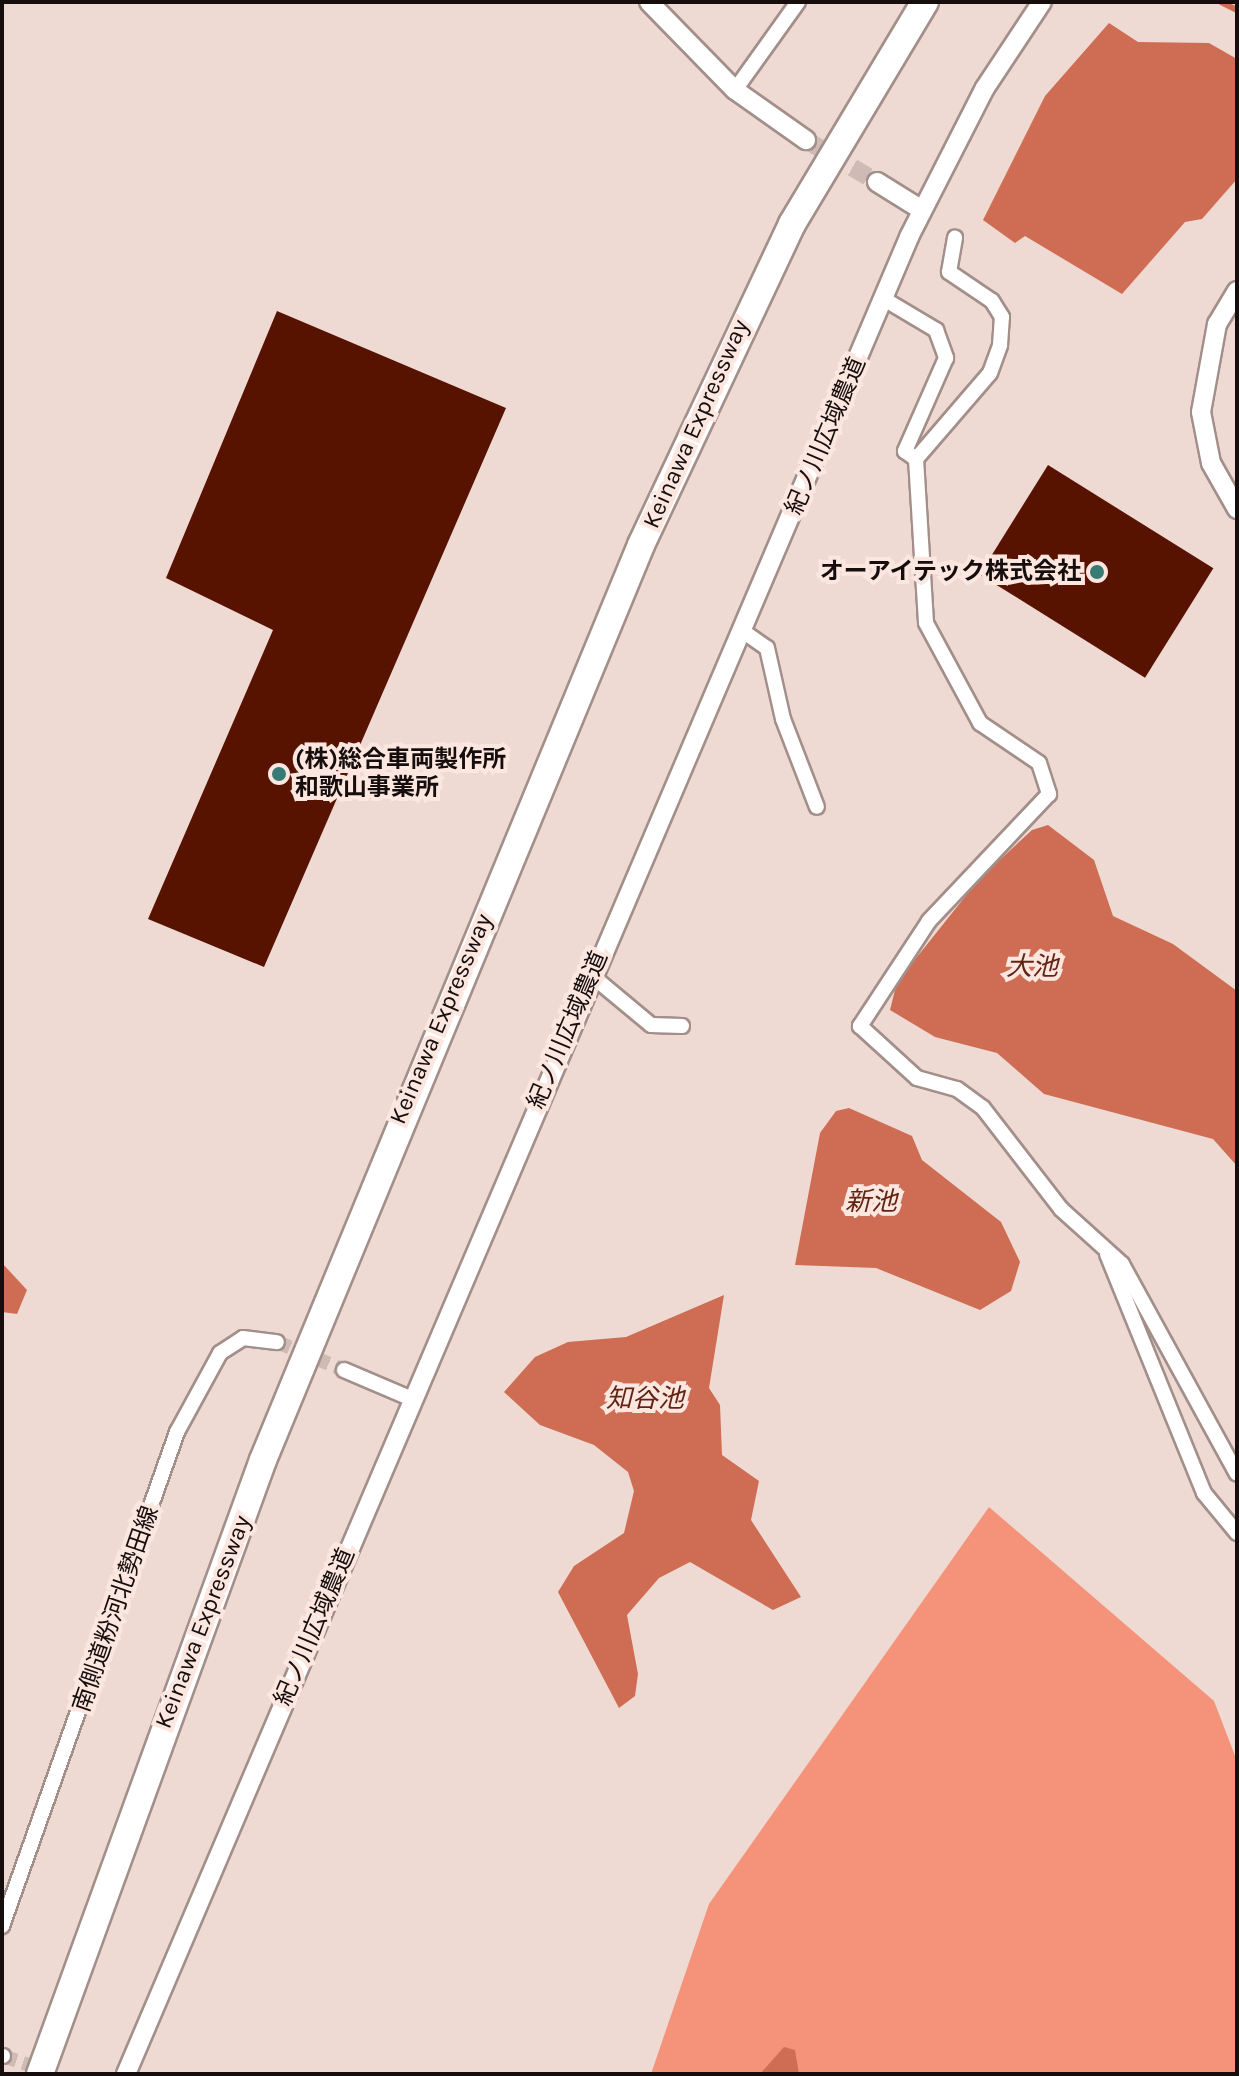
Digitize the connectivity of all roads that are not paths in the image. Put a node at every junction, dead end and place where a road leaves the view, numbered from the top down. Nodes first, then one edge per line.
1 (798, 2) edge
2 (925, 2) edge
3 (1042, 2) edge
4 (657, 5) edge
5 (735, 90) junction
6 (806, 140) tunnel mouth
7 (877, 182) tunnel mouth
8 (922, 210) junction
9 (955, 238) dead end
10 (1237, 291) edge
11 (884, 299) junction
12 (916, 459) junction
13 (1237, 509) edge
14 (744, 632) junction
15 (817, 807) dead end
16 (591, 975) junction
17 (682, 1026) dead end
18 (1104, 1246) junction
19 (277, 1342) tunnel mouth
20 (344, 1370) tunnel mouth
21 (412, 1399) junction
22 (1237, 1474) edge
23 (1237, 1533) edge
24 (2, 1926) edge
25 (40, 2074) edge
26 (126, 2074) edge

1 - 5 street
2 - 25 highway, Keinawa Expressway
3 - 8 street, 紀ノ川広域農道
4 - 5 street
5 - 6 street
7 - 8 street
8 - 11 street, 紀ノ川広域農道
9 - 12 street
10 - 13 street
11 - 12 street
11 - 14 street, 紀ノ川広域農道
12 - 18 street
14 - 15 street
14 - 16 street, 紀ノ川広域農道
16 - 17 street
16 - 21 street, 紀ノ川広域農道
18 - 22 street
18 - 23 street
19 - 24 street, 南側道粉河北勢田線
20 - 21 street
21 - 26 street, 紀ノ川広域農道

